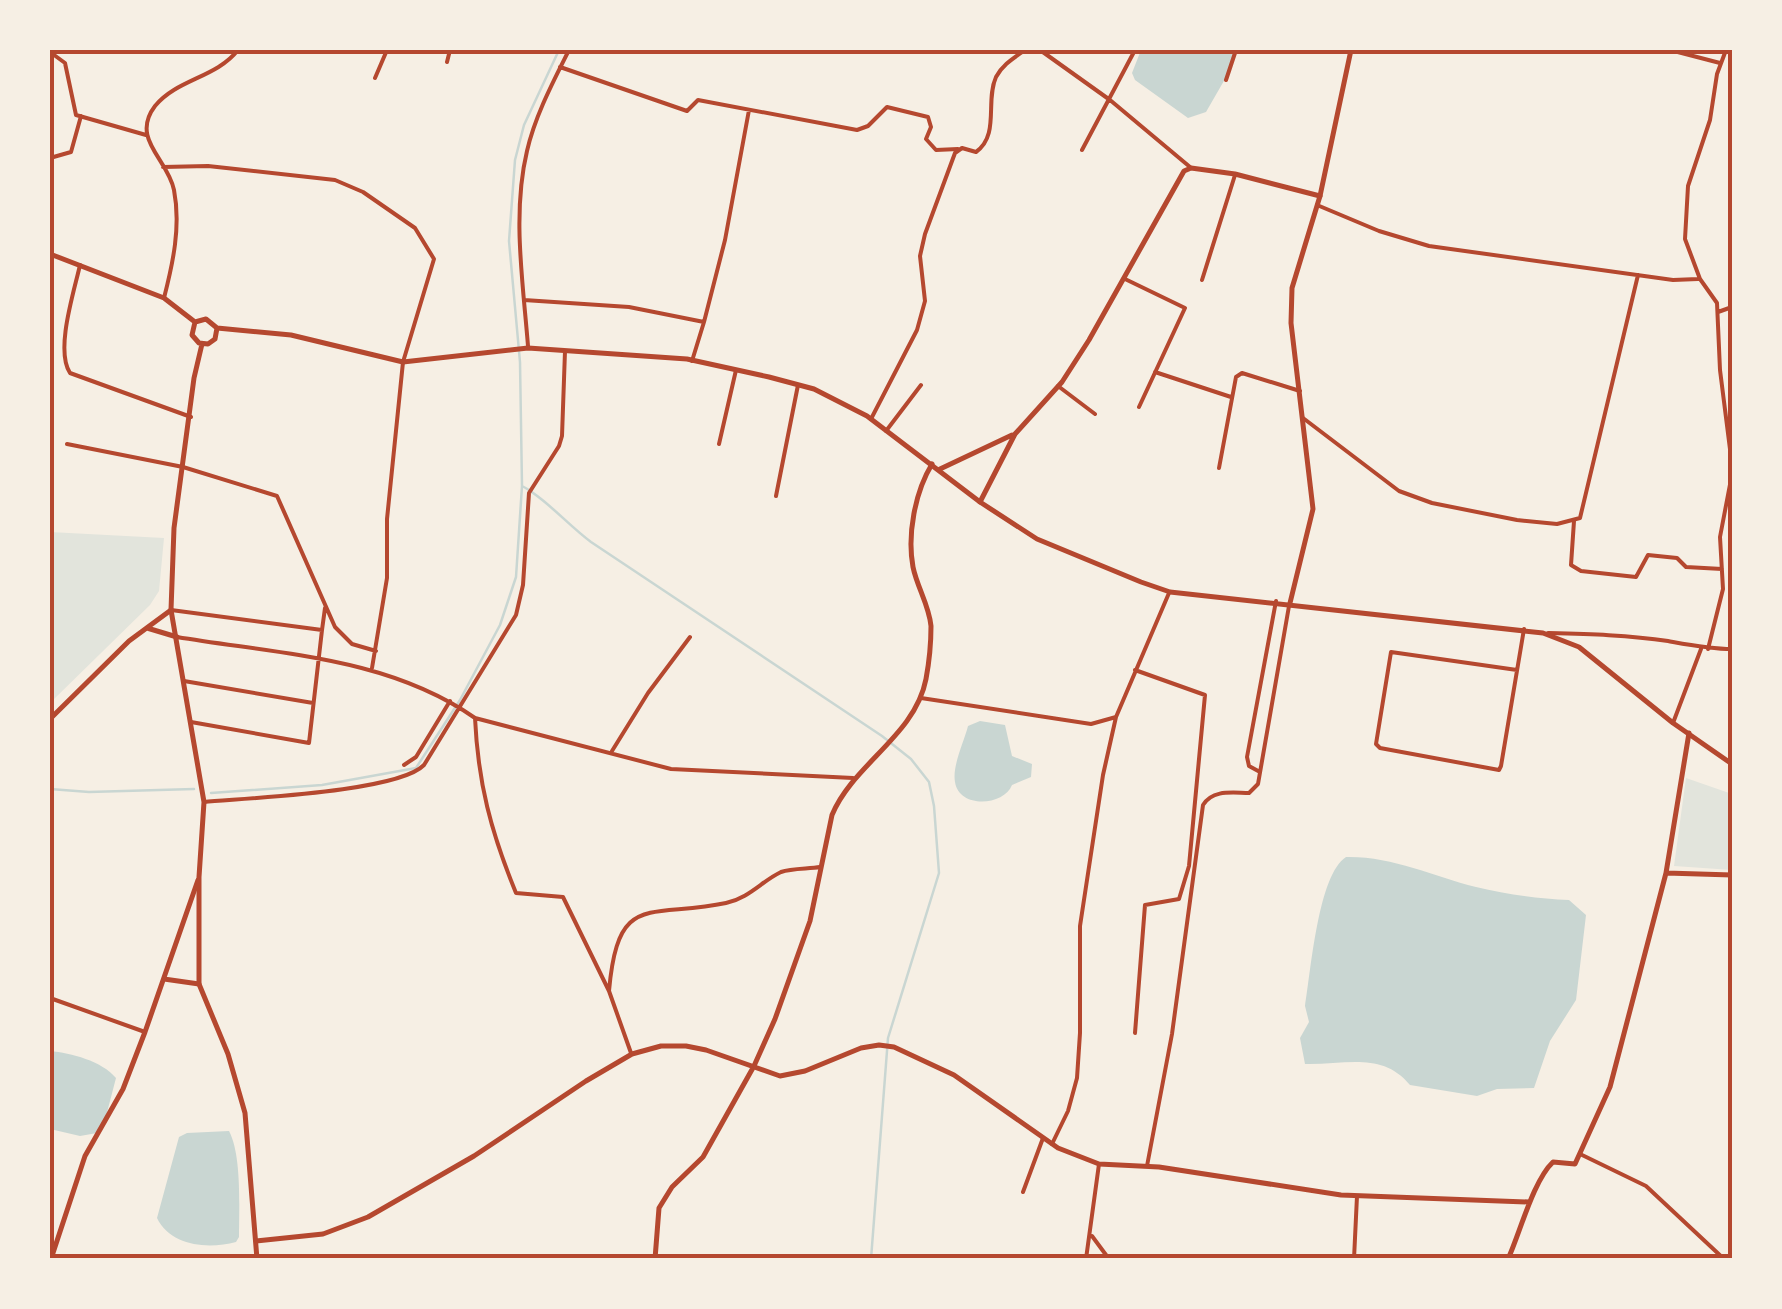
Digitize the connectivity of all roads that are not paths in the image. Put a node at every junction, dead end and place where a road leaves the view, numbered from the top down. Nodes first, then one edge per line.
1 (62, 50) edge
2 (238, 50) edge
3 (388, 50) edge
4 (450, 50) edge
5 (568, 50) edge
6 (1025, 50) edge
7 (1040, 50) edge
8 (1135, 50) edge
9 (1236, 50) edge
10 (1351, 50) edge
11 (1670, 50) edge
12 (1726, 50) edge
13 (50, 52) edge
14 (447, 62) dead end
15 (65, 63) junction
16 (1720, 63) junction
17 (560, 66) junction
18 (375, 78) dead end
19 (1226, 80) dead end
20 (1110, 100) junction
21 (749, 110) junction
22 (80, 116) junction
23 (146, 135) junction
24 (958, 149) junction
25 (1082, 150) dead end
26 (50, 158) edge
27 (164, 167) junction
28 (1191, 168) junction
29 (1235, 174) junction
30 (1320, 196) junction
31 (1317, 205) junction
32 (50, 254) edge
33 (80, 265) junction
34 (1638, 275) junction
35 (1123, 278) junction
36 (1700, 278) junction
37 (1202, 280) dead end
38 (164, 298) junction
39 (524, 300) junction
40 (1732, 307) edge
41 (1718, 312) junction
42 (196, 322) junction
43 (704, 322) junction
44 (217, 328) junction
45 (202, 344) junction
46 (524, 349) junction
47 (566, 351) junction
48 (692, 360) junction
49 (404, 362) junction
50 (736, 370) junction
51 (1155, 372) junction
52 (798, 385) junction
53 (921, 385) dead end
54 (1058, 386) junction
55 (1300, 391) junction
56 (1232, 398) junction
57 (1139, 406) dead end
58 (1095, 414) dead end
59 (190, 416) junction
60 (1303, 418) junction
61 (871, 419) junction
62 (886, 430) junction
63 (1015, 434) junction
64 (68, 444) dead end
65 (719, 444) dead end
66 (932, 464) junction
67 (1732, 465) edge
68 (183, 467) junction
69 (1219, 468) dead end
70 (940, 469) junction
71 (1732, 474) edge
72 (776, 496) dead end
73 (980, 502) junction
74 (1574, 520) junction
75 (1722, 569) junction
76 (1170, 592) junction
77 (1276, 601) junction
78 (1290, 602) junction
79 (326, 603) junction
80 (170, 610) junction
81 (147, 628) junction
82 (322, 630) junction
83 (1524, 630) junction
84 (1543, 633) junction
85 (690, 636) dead end
86 (177, 637) junction
87 (1705, 649) junction
88 (1732, 649) edge
89 (376, 651) junction
90 (318, 660) junction
91 (372, 668) junction
92 (1135, 670) junction
93 (1518, 670) junction
94 (184, 681) junction
95 (921, 698) junction
96 (450, 700) junction
97 (314, 703) junction
98 (461, 708) junction
99 (1116, 717) junction
100 (474, 718) junction
101 (50, 719) edge
102 (191, 722) junction
103 (1673, 722) junction
104 (1688, 734) junction
105 (612, 752) junction
106 (1732, 764) edge
107 (404, 765) dead end
108 (1260, 772) junction
109 (854, 778) junction
110 (204, 802) junction
111 (820, 867) junction
112 (1666, 873) junction
113 (1732, 875) edge
114 (199, 877) junction
115 (164, 979) junction
116 (199, 984) junction
117 (609, 991) junction
118 (50, 998) edge
119 (145, 1032) junction
120 (1135, 1033) dead end
121 (632, 1054) junction
122 (754, 1066) junction
123 (1044, 1138) junction
124 (1052, 1144) junction
125 (1579, 1154) junction
126 (1099, 1164) junction
127 (1147, 1166) junction
128 (1023, 1192) dead end
129 (1357, 1196) junction
130 (1529, 1202) junction
131 (1092, 1236) junction
132 (256, 1241) junction
133 (51, 1259) edge
134 (257, 1259) edge
135 (655, 1259) edge
136 (1086, 1259) edge
137 (1109, 1259) edge
138 (1354, 1259) edge
139 (1508, 1259) edge
140 (1724, 1259) edge

1 - 15 street
2 - 23 street
3 - 18 street
4 - 14 street
5 - 17 street
6 - 24 street
7 - 20 street
8 - 20 street
9 - 19 street
10 - 30 street
11 - 16 street
12 - 16 street
13 - 15 street
15 - 22 street
16 - 36 street
17 - 21 street
17 - 39 street
20 - 25 street
20 - 28 street
21 - 24 street
21 - 43 street
22 - 23 street
22 - 26 street
23 - 27 street
24 - 61 street
27 - 38 street
27 - 49 street
28 - 29 street
28 - 35 street
29 - 30 street
29 - 37 street
30 - 31 street
31 - 34 street
31 - 55 street
32 - 33 street
33 - 38 street
33 - 59 street
34 - 36 street
34 - 74 street
35 - 51 street
35 - 54 street
36 - 41 street
38 - 42 street
39 - 43 street
39 - 46 street
40 - 41 street
41 - 67 street
42 - 44 street
42 - 45 street
43 - 48 street
44 - 45 street
44 - 49 street
45 - 59 street
46 - 47 street
46 - 49 street
47 - 48 street
47 - 98 street
48 - 50 street
49 - 89 street
50 - 52 street
50 - 65 street
51 - 56 street
51 - 57 street
52 - 61 street
52 - 72 street
53 - 62 street
54 - 58 street
54 - 63 street
55 - 56 street
55 - 60 street
56 - 69 street
59 - 68 street
60 - 74 street
60 - 78 street
61 - 62 street
62 - 66 street
63 - 70 street
63 - 73 street
64 - 68 street
66 - 70 street
66 - 95 street
68 - 79 street
68 - 80 street
70 - 73 street
71 - 75 street
73 - 76 street
74 - 75 street
75 - 87 street
76 - 77 street
76 - 92 street
77 - 78 street
77 - 108 street
78 - 83 street
78 - 108 street
79 - 82 street
79 - 89 street
80 - 81 street
80 - 82 street
80 - 86 street
81 - 86 street
81 - 101 street
82 - 90 street
83 - 84 street
83 - 93 street
84 - 87 street
84 - 103 street
85 - 105 street
86 - 90 street
86 - 94 street
87 - 88 street
87 - 103 street
89 - 91 street
90 - 91 street
90 - 97 street
91 - 96 street
92 - 99 street
92 - 120 street
93 - 93 street
94 - 97 street
94 - 102 street
95 - 99 street
95 - 109 street
96 - 98 street
96 - 107 street
97 - 102 street
98 - 100 street
98 - 110 street
99 - 124 street
100 - 105 street
100 - 117 street
102 - 110 street
103 - 104 street
104 - 106 street
104 - 112 street
105 - 109 street
108 - 127 street
109 - 111 street
110 - 114 street
111 - 117 street
111 - 122 street
112 - 113 street
112 - 125 street
114 - 115 street
114 - 116 street
115 - 116 street
115 - 119 street
116 - 132 street
117 - 121 street
118 - 119 street
119 - 133 street
121 - 122 street
121 - 132 street
122 - 123 street
122 - 135 street
123 - 124 street
123 - 128 street
124 - 126 street
125 - 130 street
125 - 140 street
126 - 127 street
126 - 131 street
127 - 129 street
129 - 130 street
129 - 138 street
130 - 139 street
131 - 136 street
131 - 137 street
132 - 134 street

